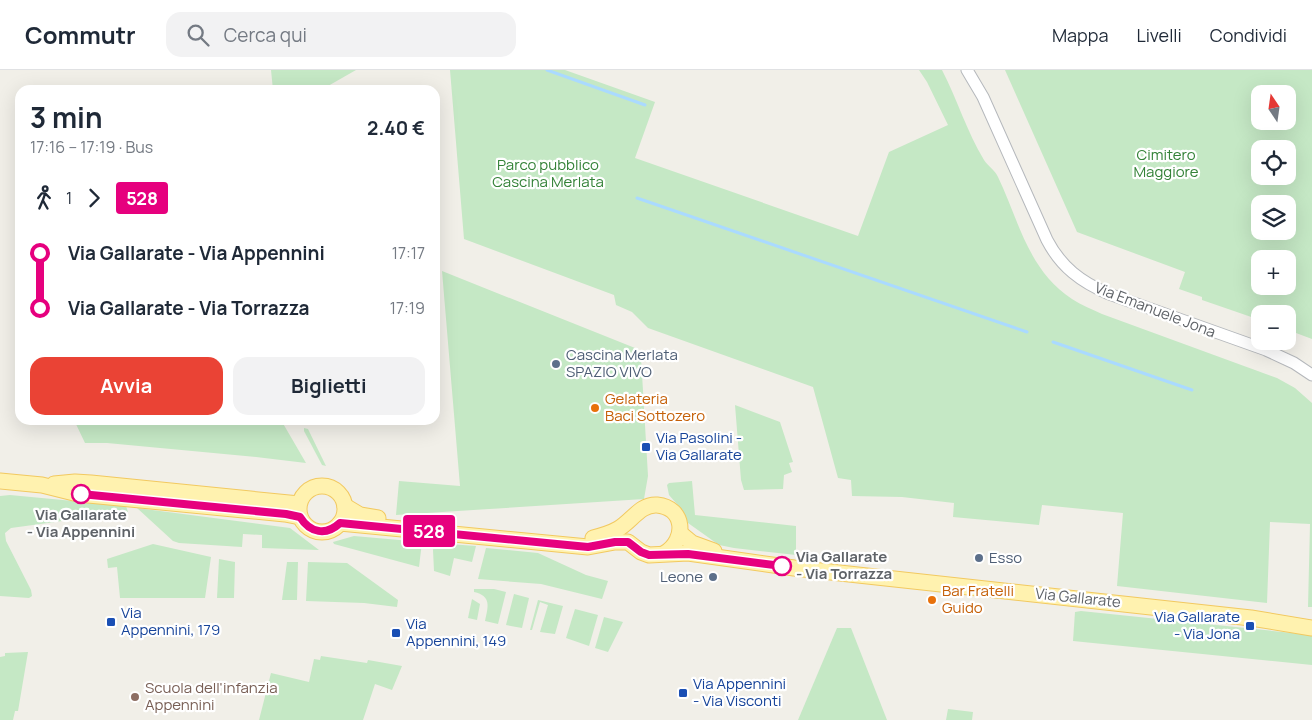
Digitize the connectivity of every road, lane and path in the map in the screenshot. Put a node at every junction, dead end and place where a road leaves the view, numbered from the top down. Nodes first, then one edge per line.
1 (968, 70) edge
2 (1312, 375) edge
3 (4, 483) edge
4 (345, 506) junction
5 (300, 510) junction
6 (633, 518) junction
7 (340, 523) junction
8 (680, 533) junction
9 (635, 546) junction
10 (665, 554) junction
11 (736, 560) junction
12 (1312, 618) edge
13 (1271, 620) junction
14 (1312, 628) edge

1 - 2 street, Via Emanuele Jona
3 - 5 main road
4 - 5 main road
4 - 6 main road
4 - 7 main road
5 - 7 main road
6 - 8 main road
6 - 9 main road
7 - 9 main road, Via Gallarate
8 - 10 main road
8 - 11 main road, Via Gallarate
9 - 10 main road, Via Gallarate
10 - 11 main road, Via Gallarate
11 - 13 main road, Via Gallarate
12 - 13 main road, Via Gallarate
13 - 14 main road, Via Gallarate

